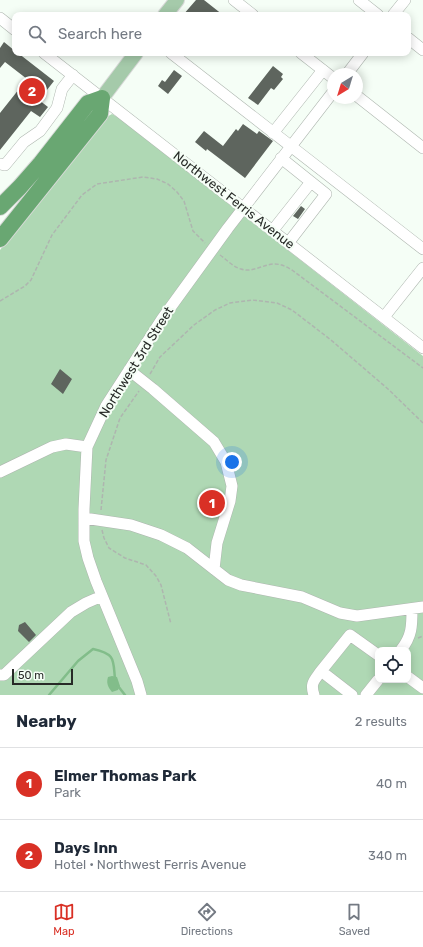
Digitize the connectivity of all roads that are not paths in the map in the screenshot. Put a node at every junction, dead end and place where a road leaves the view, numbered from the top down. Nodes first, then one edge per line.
1 (177, 0) edge
2 (234, 0) edge
3 (359, 0) edge
4 (405, 0) edge
5 (167, 12) edge
6 (249, 12) edge
7 (374, 12) edge
8 (395, 12) edge
9 (411, 40) edge
10 (423, 50) edge
11 (48, 56) edge
12 (134, 56) edge
13 (175, 56) edge
14 (305, 56) edge
15 (361, 56) edge
16 (352, 68) edge
17 (323, 70) junction
18 (327, 73) edge
19 (73, 75) junction
20 (102, 98) junction
21 (327, 100) edge
22 (363, 101) edge
23 (57, 108) junction
24 (74, 121) junction
25 (40, 132) junction
26 (273, 133) junction
27 (56, 144) junction
28 (290, 147) junction
29 (423, 148) edge
30 (281, 158) junction
31 (0, 164) edge
32 (311, 182) junction
33 (298, 199) junction
34 (0, 207) edge
35 (243, 207) junction
36 (313, 211) junction
37 (283, 218) junction
38 (274, 230) junction
39 (299, 230) junction
40 (0, 238) edge
41 (289, 242) junction
42 (423, 249) edge
43 (423, 268) edge
44 (384, 316) junction
45 (423, 348) edge
46 (129, 370) junction
47 (87, 447) junction
48 (0, 472) edge
49 (84, 518) junction
50 (214, 569) junction
51 (102, 596) junction
52 (418, 608) edge
53 (403, 647) edge
54 (375, 653) edge
55 (321, 671) junction
56 (0, 675) edge
57 (411, 679) edge
58 (376, 683) edge
59 (423, 688) edge
60 (339, 691) edge
61 (141, 695) edge
62 (314, 695) edge
63 (352, 695) edge
64 (366, 695) edge

1 - 5 main road
2 - 6 street
3 - 7 street
4 - 8 street
9 - 10 street
11 - 19 street, Northwest Ferris Avenue
12 - 20 main road
13 - 26 street
14 - 17 street
15 - 16 street
17 - 18 street
17 - 26 street
19 - 20 street, Northwest Ferris Avenue
19 - 23 street
20 - 24 highway
20 - 35 street, Northwest Ferris Avenue
20 - 40 highway
21 - 28 street, Northwest 3rd Street
22 - 29 street
23 - 24 street
23 - 25 street
24 - 27 highway
25 - 27 street
25 - 31 street
26 - 28 street
27 - 34 highway
28 - 30 street, Northwest 3rd Street
28 - 42 street
30 - 32 street
30 - 35 street, Northwest 3rd Street
32 - 33 street
32 - 36 street
33 - 36 street
33 - 37 street
35 - 38 street, Northwest Ferris Avenue
35 - 46 street, Northwest 3rd Street
36 - 39 street
37 - 38 street
37 - 39 street
38 - 41 street, Northwest Ferris Avenue
39 - 41 street
41 - 44 street, Northwest Ferris Avenue
43 - 44 street
44 - 45 street, Northwest Ferris Avenue
46 - 47 street, Northwest 3rd Street
46 - 50 street
47 - 48 street
47 - 49 street, Northwest 3rd Street
49 - 50 street
49 - 51 street, Northwest 3rd Street
50 - 52 street
51 - 56 street
51 - 61 street, Northwest 3rd Street
52 - 53 street
54 - 55 street
55 - 60 street
55 - 62 street
57 - 59 street
58 - 64 street
60 - 63 street

